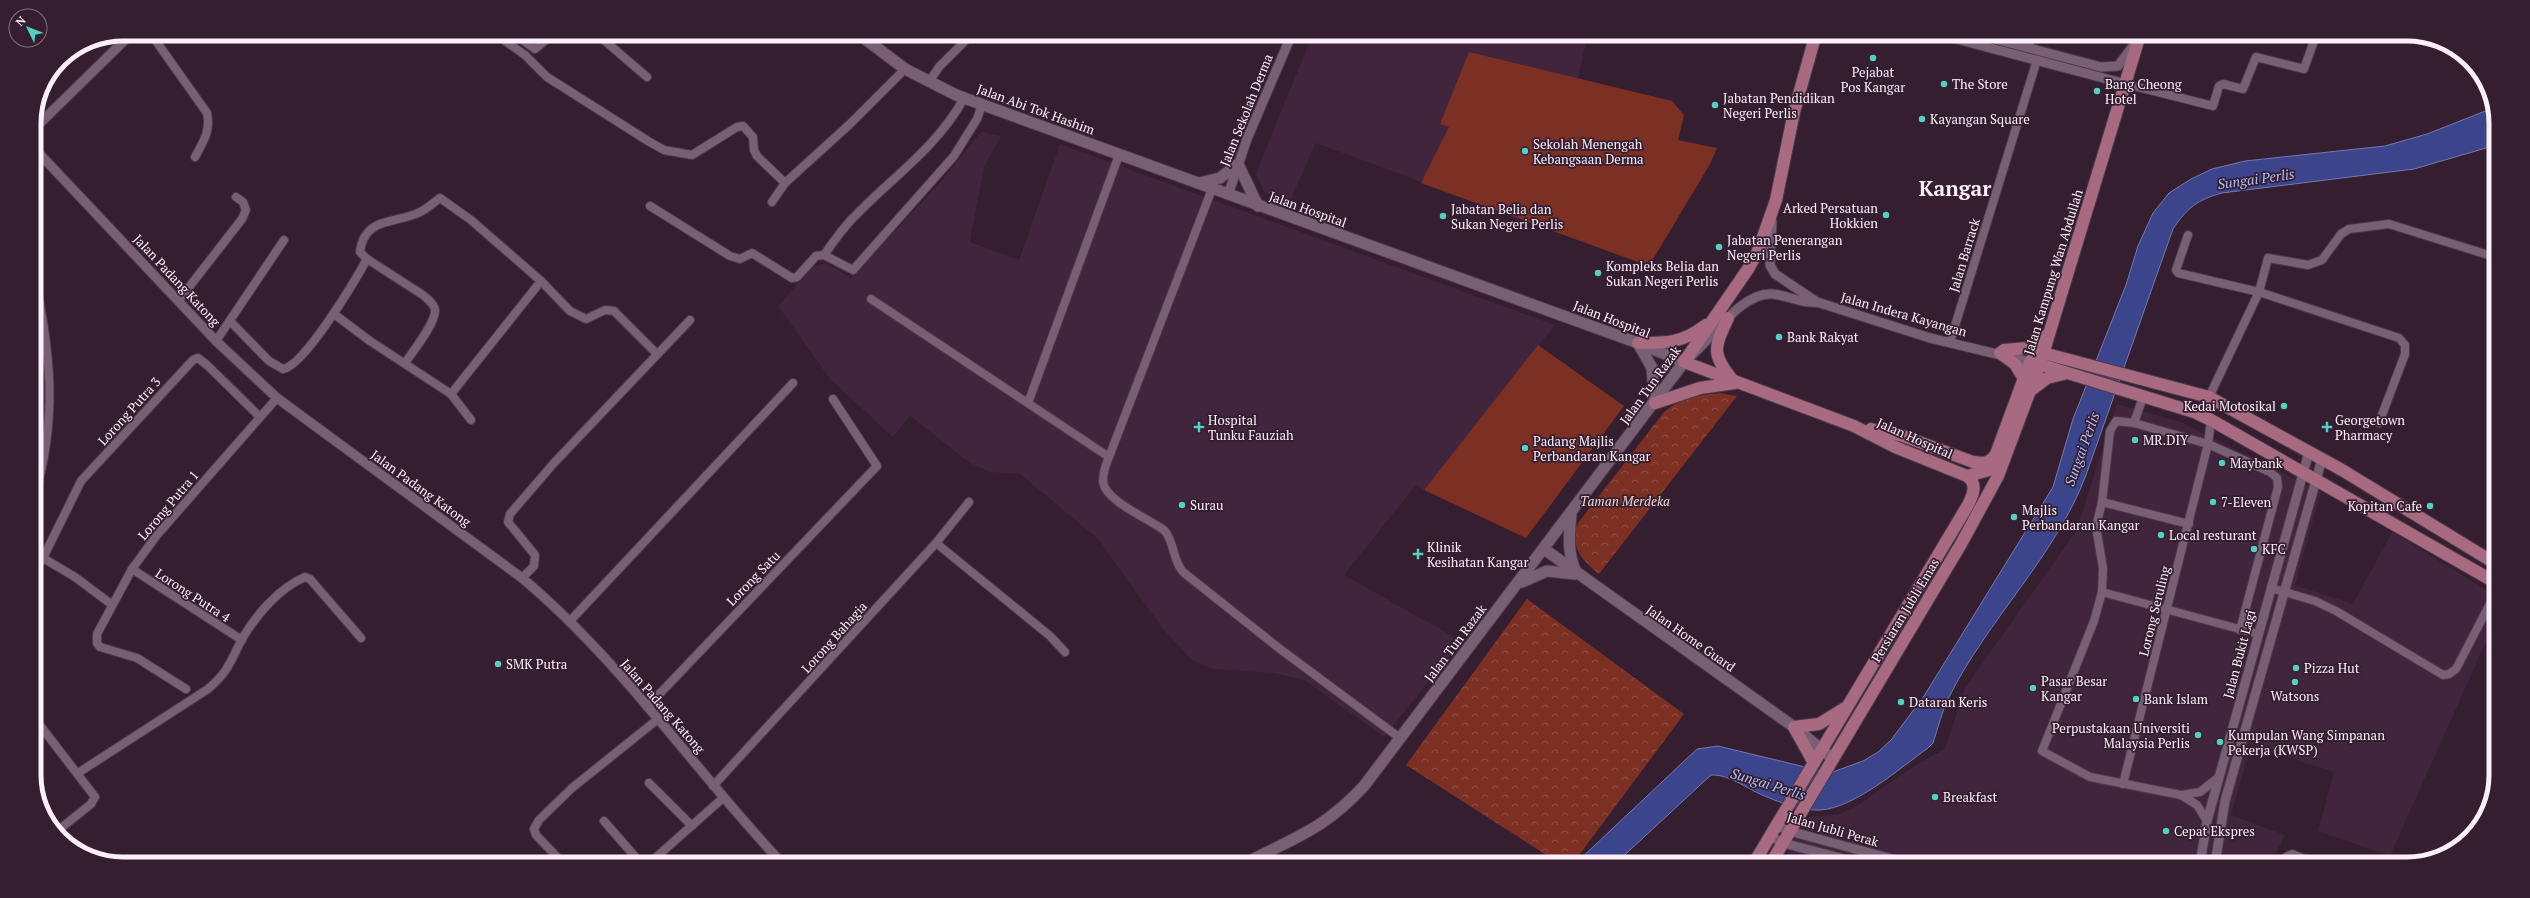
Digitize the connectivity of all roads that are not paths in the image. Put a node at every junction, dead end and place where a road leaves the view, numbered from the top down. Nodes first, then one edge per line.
1 (124, 41) edge
2 (156, 41) edge
3 (505, 41) edge
4 (524, 41) edge
5 (545, 41) edge
6 (605, 41) edge
7 (867, 41) edge
8 (965, 41) edge
9 (1289, 41) edge
10 (1814, 41) edge
11 (1964, 41) edge
12 (2002, 41) edge
13 (2030, 41) edge
14 (2136, 41) edge
15 (2137, 41) edge
16 (2314, 41) edge
17 (2028, 48) junction
18 (2037, 60) junction
19 (905, 69) junction
20 (647, 77) dead end
21 (929, 82) junction
22 (2126, 84) junction
23 (964, 98) junction
24 (982, 105) junction
25 (41, 122) edge
26 (41, 155) edge
27 (1119, 155) junction
28 (195, 157) dead end
29 (1238, 164) junction
30 (785, 183) junction
31 (1196, 183) junction
32 (1212, 189) junction
33 (1228, 195) junction
34 (236, 197) dead end
35 (772, 202) dead end
36 (650, 206) dead end
37 (1258, 206) junction
38 (1773, 212) junction
39 (2188, 235) dead end
40 (284, 240) dead end
41 (824, 255) junction
42 (2489, 255) edge
43 (368, 259) junction
44 (541, 281) junction
45 (2259, 292) junction
46 (871, 299) dead end
47 (179, 300) junction
48 (1817, 302) junction
49 (41, 314) edge
50 (334, 314) junction
51 (1728, 318) junction
52 (1714, 319) junction
53 (690, 320) dead end
54 (231, 322) junction
55 (2049, 334) junction
56 (216, 341) junction
57 (1950, 342) junction
58 (1638, 344) junction
59 (2000, 353) junction
60 (657, 354) junction
61 (2038, 359) junction
62 (1684, 362) junction
63 (405, 363) junction
64 (2074, 374) junction
65 (2024, 379) junction
66 (792, 383) dead end
67 (1735, 383) junction
68 (2028, 393) junction
69 (451, 394) junction
70 (2143, 397) junction
71 (2209, 397) junction
72 (277, 398) junction
73 (834, 399) dead end
74 (1028, 403) junction
75 (1655, 403) junction
76 (259, 416) junction
77 (471, 420) dead end
78 (2212, 420) junction
79 (2379, 422) dead end
80 (2134, 423) junction
81 (1854, 426) junction
82 (2208, 444) junction
83 (2310, 452) junction
84 (1109, 457) junction
85 (2322, 460) junction
86 (1974, 462) junction
87 (2004, 463) junction
88 (41, 469) edge
89 (1984, 472) junction
90 (2304, 473) junction
91 (1967, 476) junction
92 (2316, 480) junction
93 (1992, 489) junction
94 (969, 502) dead end
95 (2102, 502) junction
96 (1571, 514) junction
97 (2188, 524) junction
98 (1948, 537) junction
99 (936, 543) junction
100 (1961, 544) junction
101 (1544, 549) junction
102 (43, 558) junction
103 (2489, 560) edge
104 (41, 561) edge
105 (132, 569) junction
106 (1578, 574) junction
107 (522, 578) junction
108 (2489, 579) edge
109 (2271, 588) junction
110 (1513, 589) junction
111 (2102, 592) junction
112 (2284, 592) junction
113 (111, 604) junction
114 (2489, 606) edge
115 (2167, 610) junction
116 (570, 621) junction
117 (2240, 630) junction
118 (2258, 634) junction
119 (360, 638) dead end
120 (242, 640) junction
121 (1065, 652) dead end
122 (186, 689) dead end
123 (647, 707) junction
124 (1847, 707) junction
125 (658, 719) junction
126 (41, 727) edge
127 (1794, 727) junction
128 (1400, 738) junction
129 (1822, 749) junction
130 (1829, 762) junction
131 (1814, 763) junction
132 (78, 773) junction
133 (2219, 777) junction
134 (649, 783) dead end
135 (2123, 784) junction
136 (713, 786) junction
137 (2180, 795) junction
138 (723, 798) junction
139 (604, 821) dead end
140 (2207, 821) junction
141 (1776, 825) junction
142 (692, 826) junction
143 (61, 828) edge
144 (1789, 831) junction
145 (1770, 836) junction
146 (1783, 843) junction
147 (557, 857) edge
148 (635, 857) edge
149 (656, 857) edge
150 (776, 857) edge
151 (1259, 857) edge
152 (1758, 857) edge
153 (1775, 857) edge
154 (1837, 857) edge
155 (1885, 857) edge
156 (2201, 857) edge
157 (2216, 857) edge
158 (2286, 857) edge
159 (2300, 857) edge

1 - 25 street
2 - 28 street
3 - 30 street
4 - 5 street
6 - 20 street
7 - 19 main road, Jalan Abi Tok Hashim
8 - 21 street
9 - 29 street, Jalan Sekolah Derma
10 - 38 main road, Jalan Tun Razak
11 - 18 street
12 - 17 street
13 - 17 street
14 - 17 street
15 - 22 main road, Jalan Kampung Wan Abdullah
16 - 22 street
18 - 22 street
18 - 57 street, Jalan Barrack
19 - 21 main road, Jalan Abi Tok Hashim
19 - 30 street
21 - 23 main road, Jalan Abi Tok Hashim
22 - 55 main road, Jalan Kampung Wan Abdullah
23 - 24 main road, Jalan Abi Tok Hashim
23 - 41 street
24 - 27 main road, Jalan Abi Tok Hashim
24 - 41 street
26 - 47 street, Jalan Padang Katong
27 - 31 main road, Jalan Abi Tok Hashim
27 - 74 street
29 - 31 main road
29 - 33 street, Jalan Sekolah Derma
29 - 37 main road
30 - 35 street
31 - 32 main road, Jalan Abi Tok Hashim
32 - 33 main road, Jalan Hospital
32 - 84 street
33 - 37 main road, Jalan Hospital
34 - 47 street
36 - 41 street
37 - 58 main road, Jalan Hospital
38 - 48 street
38 - 52 main road, Jalan Tun Razak
39 - 45 street
40 - 54 street
42 - 45 street
43 - 44 street
43 - 50 street
43 - 63 street
44 - 60 street
44 - 69 street
45 - 71 street
45 - 79 street
46 - 74 street
47 - 56 street, Jalan Padang Katong
48 - 51 street
48 - 57 street, Jalan Indera Kayangan
49 - 88 street
50 - 54 street
50 - 63 street
51 - 62 street
51 - 67 main road
52 - 58 main road
52 - 62 main road, Jalan Tun Razak
53 - 60 street
54 - 56 street
55 - 59 main road
55 - 61 main road, Jalan Kampung Wan Abdullah
56 - 72 street, Jalan Padang Katong
57 - 59 street, Jalan Indera Kayangan
58 - 62 main road, Jalan Hospital
58 - 75 main road
59 - 61 street, Jalan Indera Kayangan
59 - 65 main road
60 - 107 street
61 - 64 main road
61 - 65 main road
61 - 68 main road, Jalan Kampung Wan Abdullah
61 - 71 main road
62 - 67 main road, Jalan Hospital
62 - 75 main road, Jalan Tun Razak
63 - 69 street
64 - 68 main road
64 - 70 main road
65 - 86 main road
66 - 116 street
67 - 75 main road
67 - 81 main road, Jalan Hospital
68 - 87 main road, Jalan Kampung Wan Abdullah
69 - 77 street
70 - 78 main road
70 - 80 street
71 - 83 main road
72 - 76 street, Lorong Putra 1
72 - 107 street, Jalan Padang Katong
73 - 123 street, Lorong Satu
74 - 84 street
75 - 96 main road, Jalan Tun Razak
76 - 102 street, Lorong Putra 3
76 - 105 street, Lorong Putra 1
78 - 82 street, Lorong Seruling
78 - 90 main road
80 - 82 street
80 - 95 street
81 - 86 main road
81 - 91 main road, Jalan Hospital
82 - 97 street, Lorong Seruling
82 - 117 street
83 - 85 main road
83 - 90 street, Jalan Bukit Lagi
84 - 128 street
85 - 92 street, Jalan Bukit Lagi
85 - 103 main road
86 - 89 main road
87 - 89 main road
87 - 93 main road, Persiaran Jubli Emas
89 - 91 main road
89 - 93 main road
90 - 92 main road
90 - 109 street, Jalan Bukit Lagi
91 - 98 main road, Persiaran Jubli Emas
92 - 108 main road
92 - 112 street, Jalan Bukit Lagi
93 - 100 main road, Persiaran Jubli Emas
94 - 99 street, Lorong Bahagia
95 - 97 street
95 - 111 street
96 - 101 main road, Jalan Tun Razak
96 - 106 main road
97 - 115 street, Lorong Seruling
98 - 100 main road
98 - 124 main road, Persiaran Jubli Emas
99 - 121 street
99 - 136 street, Lorong Bahagia
100 - 130 main road, Persiaran Jubli Emas
101 - 106 main road, Jalan Home Guard
101 - 110 main road, Jalan Tun Razak
102 - 104 street, Lorong Putra 3
102 - 113 street
105 - 113 street, Lorong Putra 1
105 - 120 street, Lorong Putra 4
106 - 110 main road
106 - 127 main road, Jalan Home Guard
107 - 116 street, Jalan Padang Katong
109 - 112 street
109 - 118 street, Jalan Bukit Lagi
110 - 128 main road, Jalan Tun Razak
111 - 115 street
111 - 135 street
112 - 114 street
112 - 157 street, Jalan Bukit Lagi
113 - 122 street, Lorong Putra 1
115 - 117 street
115 - 135 street, Lorong Seruling
116 - 123 street, Jalan Padang Katong
117 - 118 street
118 - 133 street, Jalan Bukit Lagi
119 - 120 street
120 - 132 street
123 - 125 street, Jalan Padang Katong
124 - 127 main road
124 - 129 main road, Persiaran Jubli Emas
125 - 136 street, Jalan Padang Katong
125 - 147 street
126 - 132 street
127 - 129 main road, Jalan Home Guard
127 - 131 main road
128 - 151 main road, Jalan Tun Razak
129 - 130 main road, Jalan Home Guard
129 - 131 main road, Persiaran Jubli Emas
130 - 144 main road, Persiaran Jubli Emas
131 - 141 main road, Persiaran Jubli Emas
132 - 143 street
133 - 137 street
133 - 140 street, Jalan Bukit Lagi
134 - 142 street
135 - 137 street
136 - 138 street, Jalan Padang Katong
137 - 140 street
138 - 142 street
138 - 150 street, Jalan Padang Katong
139 - 148 street
140 - 156 street, Jalan Bukit Lagi
141 - 144 street, Jalan Jubli Perak
141 - 145 main road, Persiaran Jubli Emas
142 - 149 street
144 - 146 main road, Persiaran Jubli Emas
144 - 155 street, Jalan Jubli Perak
145 - 146 street, Jalan Jubli Perak
145 - 152 main road, Persiaran Jubli Emas
146 - 153 main road, Persiaran Jubli Emas
146 - 154 street, Jalan Jubli Perak
158 - 159 street

